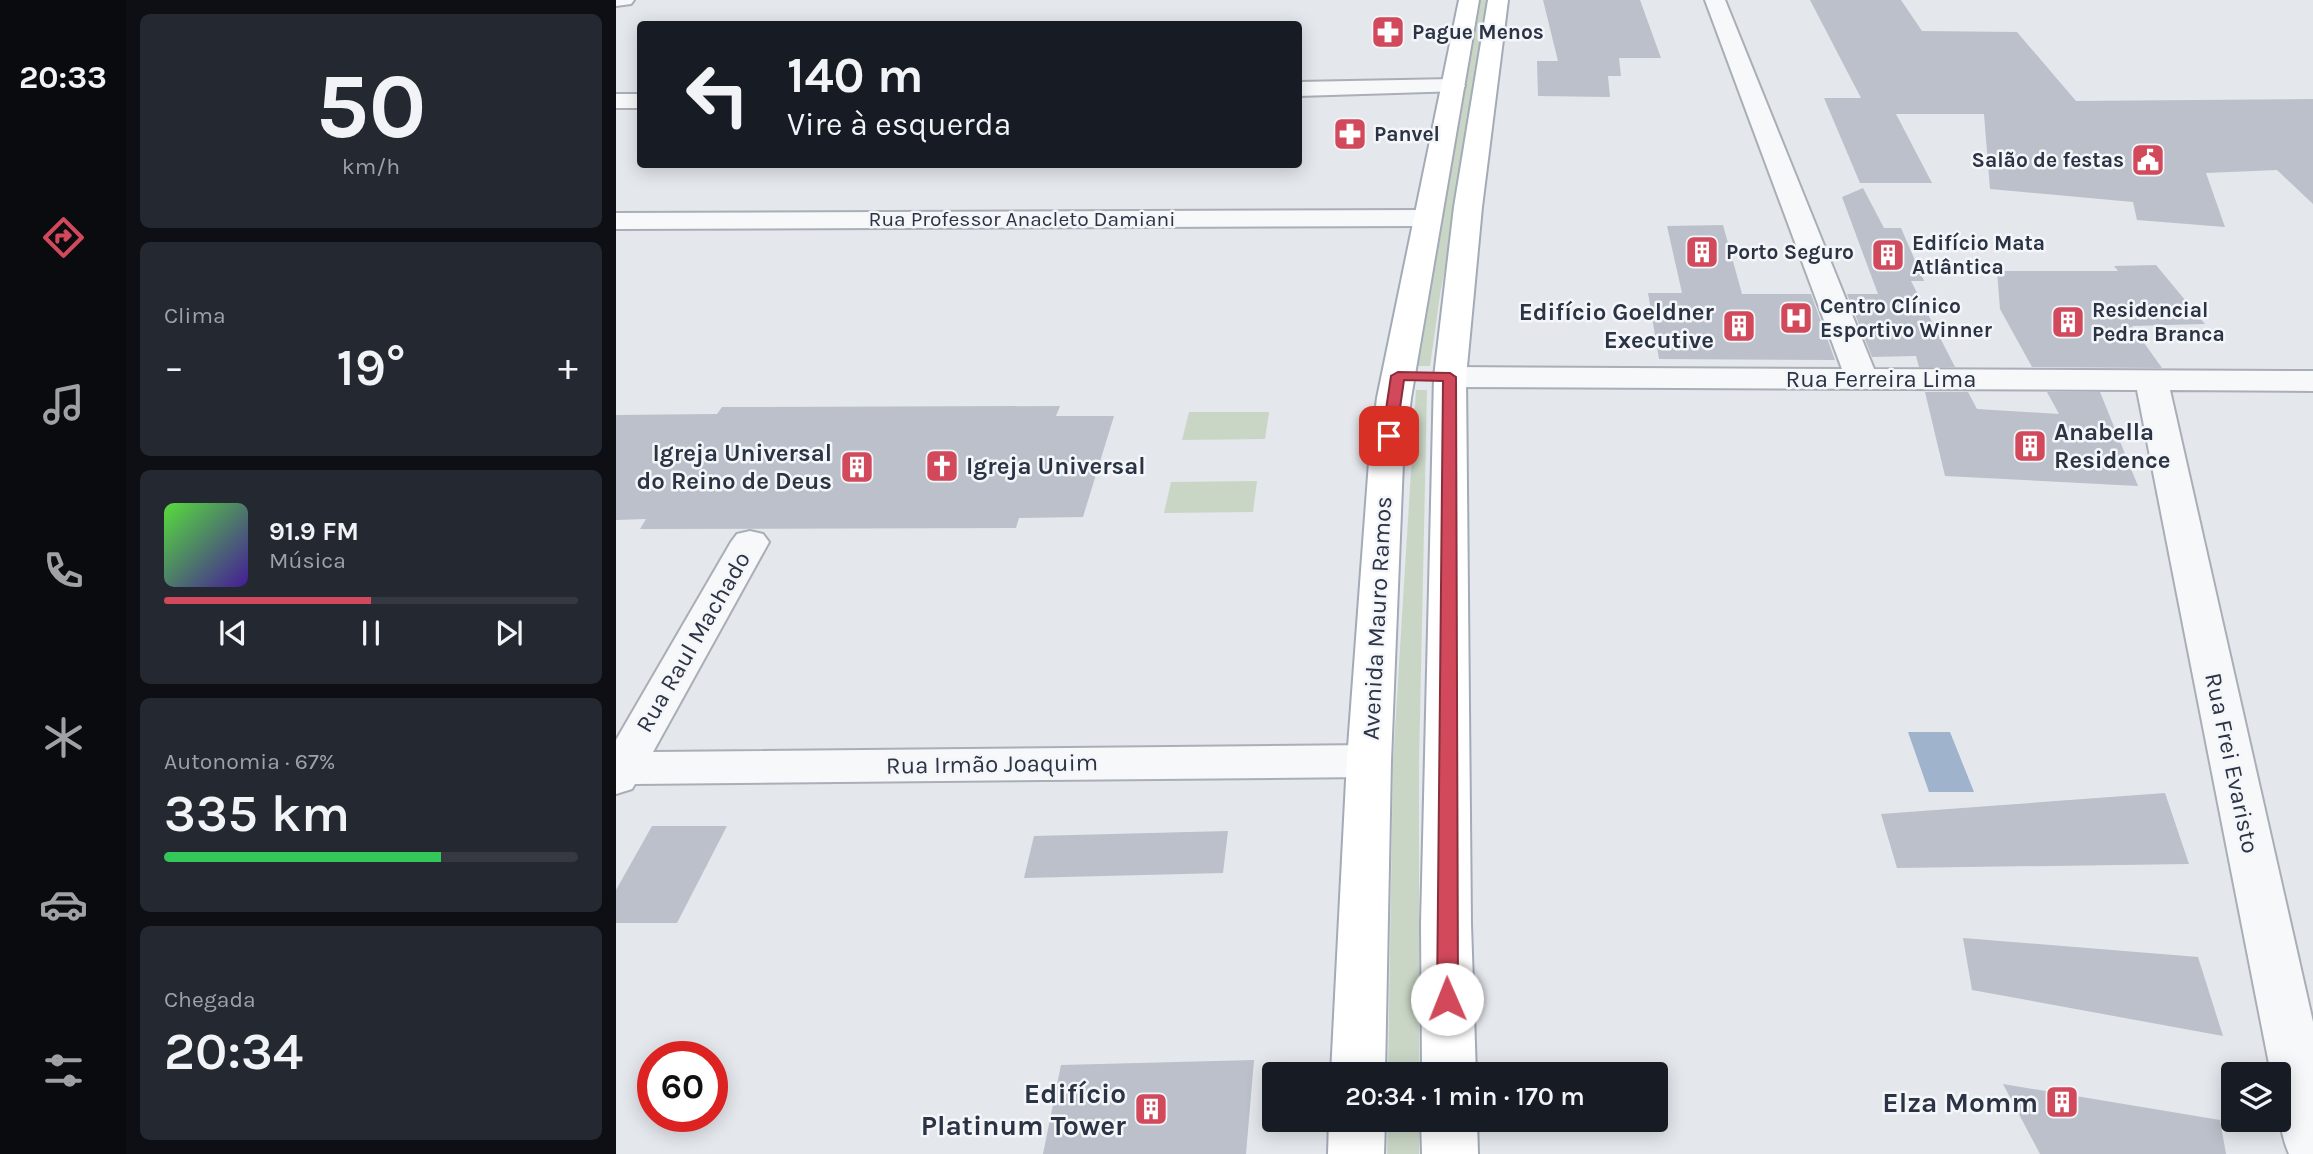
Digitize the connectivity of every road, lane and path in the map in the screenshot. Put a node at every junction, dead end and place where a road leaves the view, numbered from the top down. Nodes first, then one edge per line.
1 (616, 0) edge
2 (624, 0) edge
3 (1469, 0) edge
4 (1498, 0) edge
5 (1715, 0) edge
6 (1453, 86) junction
7 (1302, 89) edge
8 (637, 101) edge
9 (616, 102) edge
10 (1427, 218) junction
11 (616, 221) edge
12 (1398, 376) junction
13 (1450, 377) junction
14 (1862, 379) junction
15 (2151, 380) junction
16 (2313, 382) edge
17 (750, 542) dead end
18 (1368, 761) junction
19 (618, 771) edge
20 (1359, 1062) edge
21 (1448, 1062) edge
22 (1357, 1132) edge
23 (1449, 1132) edge
24 (2313, 1145) edge
25 (1356, 1154) edge
26 (1450, 1154) edge

1 - 2 street
3 - 6 main road, Avenida Mauro Ramos
4 - 13 main road
5 - 14 street
6 - 7 street
6 - 10 main road, Avenida Mauro Ramos
8 - 9 street
10 - 11 street, Rua Professor Anacleto Damiani
10 - 12 main road, Avenida Mauro Ramos
12 - 13 main road
12 - 18 main road, Avenida Mauro Ramos
13 - 14 street, Rua Ferreira Lima
13 - 21 main road
14 - 15 street, Rua Ferreira Lima
15 - 16 street, Rua Ferreira Lima
15 - 24 street, Rua Frei Evaristo
17 - 19 street, Rua Raul Machado
18 - 19 street, Rua Irmão Joaquim
18 - 20 main road, Avenida Mauro Ramos
22 - 25 main road
23 - 26 main road

